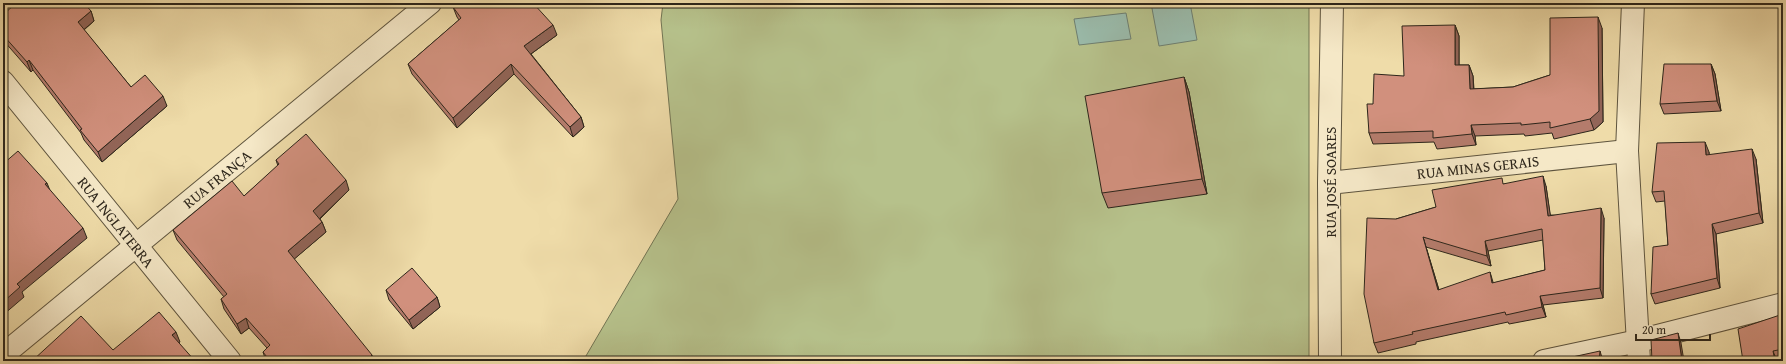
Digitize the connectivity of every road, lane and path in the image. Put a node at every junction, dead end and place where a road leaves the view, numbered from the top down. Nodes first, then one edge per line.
1 (430, 3) edge
2 (1332, 3) edge
3 (1633, 3) edge
4 (3, 82) edge
5 (1627, 151) junction
6 (1329, 183) junction
7 (136, 246) junction
8 (1783, 304) edge
9 (1639, 351) edge
10 (3, 355) edge
11 (230, 361) edge
12 (1330, 361) edge
13 (1544, 361) edge

1 - 7 street, RUA FRANÇA
2 - 6 street, RUA JOSÉ SOARES
3 - 5 street
4 - 7 street, RUA INGLATERRA
5 - 6 street, RUA MINAS GERAIS
5 - 9 street
6 - 12 street, RUA JOSÉ SOARES
7 - 10 street, RUA FRANÇA
7 - 11 street, RUA INGLATERRA
8 - 9 street
9 - 13 street

